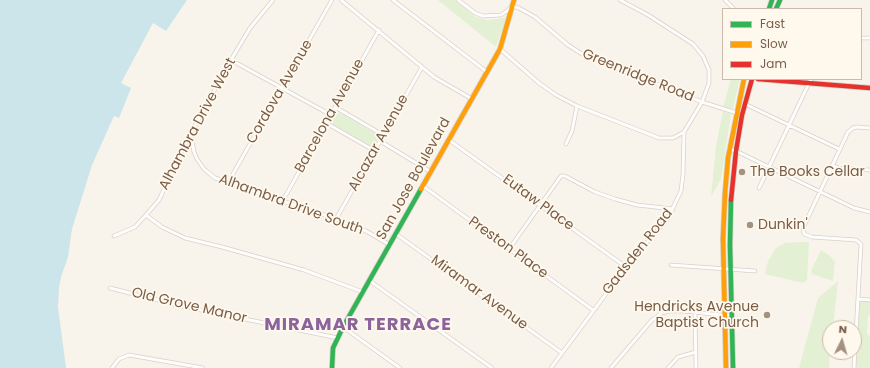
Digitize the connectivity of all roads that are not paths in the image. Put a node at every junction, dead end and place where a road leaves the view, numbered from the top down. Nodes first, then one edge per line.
1 (272, 0) edge
2 (332, 0) edge
3 (341, 0) edge
4 (393, 0) edge
5 (458, 0) edge
6 (514, 0) edge
7 (620, 0) edge
8 (725, 0) edge
9 (512, 6) junction
10 (733, 8) edge
11 (379, 30) junction
12 (500, 49) junction
13 (231, 60) junction
14 (422, 67) junction
15 (487, 72) junction
16 (744, 80) edge
17 (752, 80) edge
18 (784, 80) edge
19 (811, 81) edge
20 (282, 88) junction
21 (870, 88) edge
22 (472, 99) junction
23 (702, 102) junction
24 (745, 104) junction
25 (577, 106) junction
26 (335, 107) junction
27 (736, 113) junction
28 (331, 115) junction
29 (742, 115) junction
30 (326, 123) junction
31 (789, 124) junction
32 (870, 128) edge
33 (684, 132) junction
34 (383, 135) junction
35 (190, 136) junction
36 (449, 140) junction
37 (380, 141) junction
38 (566, 144) dead end
39 (839, 149) junction
40 (729, 150) junction
41 (375, 151) junction
42 (736, 151) junction
43 (832, 165) junction
44 (769, 166) junction
45 (870, 170) edge
46 (431, 172) junction
47 (229, 184) junction
48 (423, 186) junction
49 (759, 188) dead end
50 (820, 191) junction
51 (282, 202) junction
52 (541, 205) junction
53 (673, 209) junction
54 (870, 212) edge
55 (146, 215) junction
56 (336, 220) junction
57 (723, 232) junction
58 (730, 232) junction
59 (396, 234) junction
60 (114, 236) dead end
61 (390, 245) junction
62 (509, 249) junction
63 (671, 265) dead end
64 (626, 267) junction
65 (723, 269) junction
66 (730, 269) junction
67 (755, 271) dead end
68 (370, 281) junction
69 (110, 288) dead end
70 (363, 292) junction
71 (858, 299) junction
72 (870, 300) edge
73 (593, 310) junction
74 (695, 312) junction
75 (732, 315) junction
76 (725, 316) junction
77 (344, 327) junction
78 (338, 338) junction
79 (696, 352) junction
80 (562, 353) junction
81 (178, 363) junction
82 (726, 367) edge
83 (733, 367) edge
84 (112, 368) edge
85 (177, 368) edge
86 (203, 368) edge
87 (332, 368) edge
88 (400, 368) edge
89 (492, 368) edge
90 (551, 368) edge
91 (611, 368) edge
92 (668, 368) edge
93 (696, 368) edge
94 (854, 368) edge

1 - 13 street, Alhambra Drive West
2 - 20 street, Cordova Avenue
3 - 11 street
4 - 15 street
5 - 9 street
6 - 9 main road, San Jose Boulevard
7 - 23 street, Gadsden Road
8 - 10 street
9 - 12 main road, San Jose Boulevard
9 - 23 street, Greenridge Road
11 - 14 street
11 - 26 street, Barcelona Avenue
12 - 15 main road, San Jose Boulevard
12 - 25 street
13 - 20 street
13 - 35 street, Alhambra Drive West
14 - 22 street
14 - 34 street, Alcazar Avenue
15 - 22 main road, San Jose Boulevard
16 - 24 main road
16 - 27 main road
17 - 24 main road
18 - 19 main road
19 - 21 main road
19 - 31 street
20 - 28 street
20 - 47 street, Cordova Avenue
22 - 36 main road, San Jose Boulevard
23 - 27 street, Greenridge Road
23 - 33 street, Gadsden Road
24 - 29 main road
24 - 31 street
25 - 33 street
25 - 38 street
26 - 28 street, Barcelona Avenue
26 - 34 street
27 - 29 street, Greenridge Road
27 - 40 main road
28 - 30 street, Barcelona Avenue
29 - 42 main road
30 - 41 street
30 - 51 street, Barcelona Avenue
31 - 39 street
31 - 44 street
32 - 39 street
33 - 53 street, Gadsden Road
34 - 37 street, Alcazar Avenue
35 - 47 street, Alhambra Drive South
35 - 55 street, Alhambra Drive West
36 - 46 main road, San Jose Boulevard
36 - 52 street, Eutaw Place
37 - 41 street, Alcazar Avenue
37 - 46 street
39 - 43 street
40 - 42 street
40 - 57 main road
41 - 56 street, Alcazar Avenue
42 - 44 street
42 - 58 main road
43 - 45 street
43 - 50 street
44 - 49 street
44 - 50 street
46 - 48 main road, San Jose Boulevard
47 - 51 street, Alhambra Drive South
48 - 59 main road, San Jose Boulevard
48 - 62 street, Preston Place
50 - 54 street
50 - 71 street
51 - 56 street, Alhambra Drive South
52 - 53 street
52 - 62 street
52 - 64 street, Eutaw Place
53 - 64 street, Gadsden Road
55 - 60 street, Alhambra Drive West
55 - 70 street
56 - 61 street, Alhambra Drive South
57 - 58 main road
57 - 65 main road
58 - 66 main road
59 - 61 main road, San Jose Boulevard
59 - 80 street, Miramar Avenue
61 - 68 main road, San Jose Boulevard
62 - 73 street, Preston Place
63 - 65 street
64 - 73 street, Gadsden Road
65 - 66 street
65 - 76 main road
66 - 67 street
66 - 75 main road
68 - 70 main road, San Jose Boulevard
68 - 89 street
69 - 78 street, Old Grove Manor
70 - 77 main road, San Jose Boulevard
71 - 72 street
71 - 94 street
73 - 80 street, Gadsden Road
74 - 76 street
74 - 79 street
74 - 91 street
75 - 76 street
75 - 83 main road
76 - 82 main road
77 - 78 main road, San Jose Boulevard
77 - 88 street
78 - 87 main road, San Jose Boulevard
79 - 92 street
79 - 93 street
80 - 90 street, Gadsden Road
81 - 84 street
81 - 85 street
81 - 86 street
82 - 83 main road

